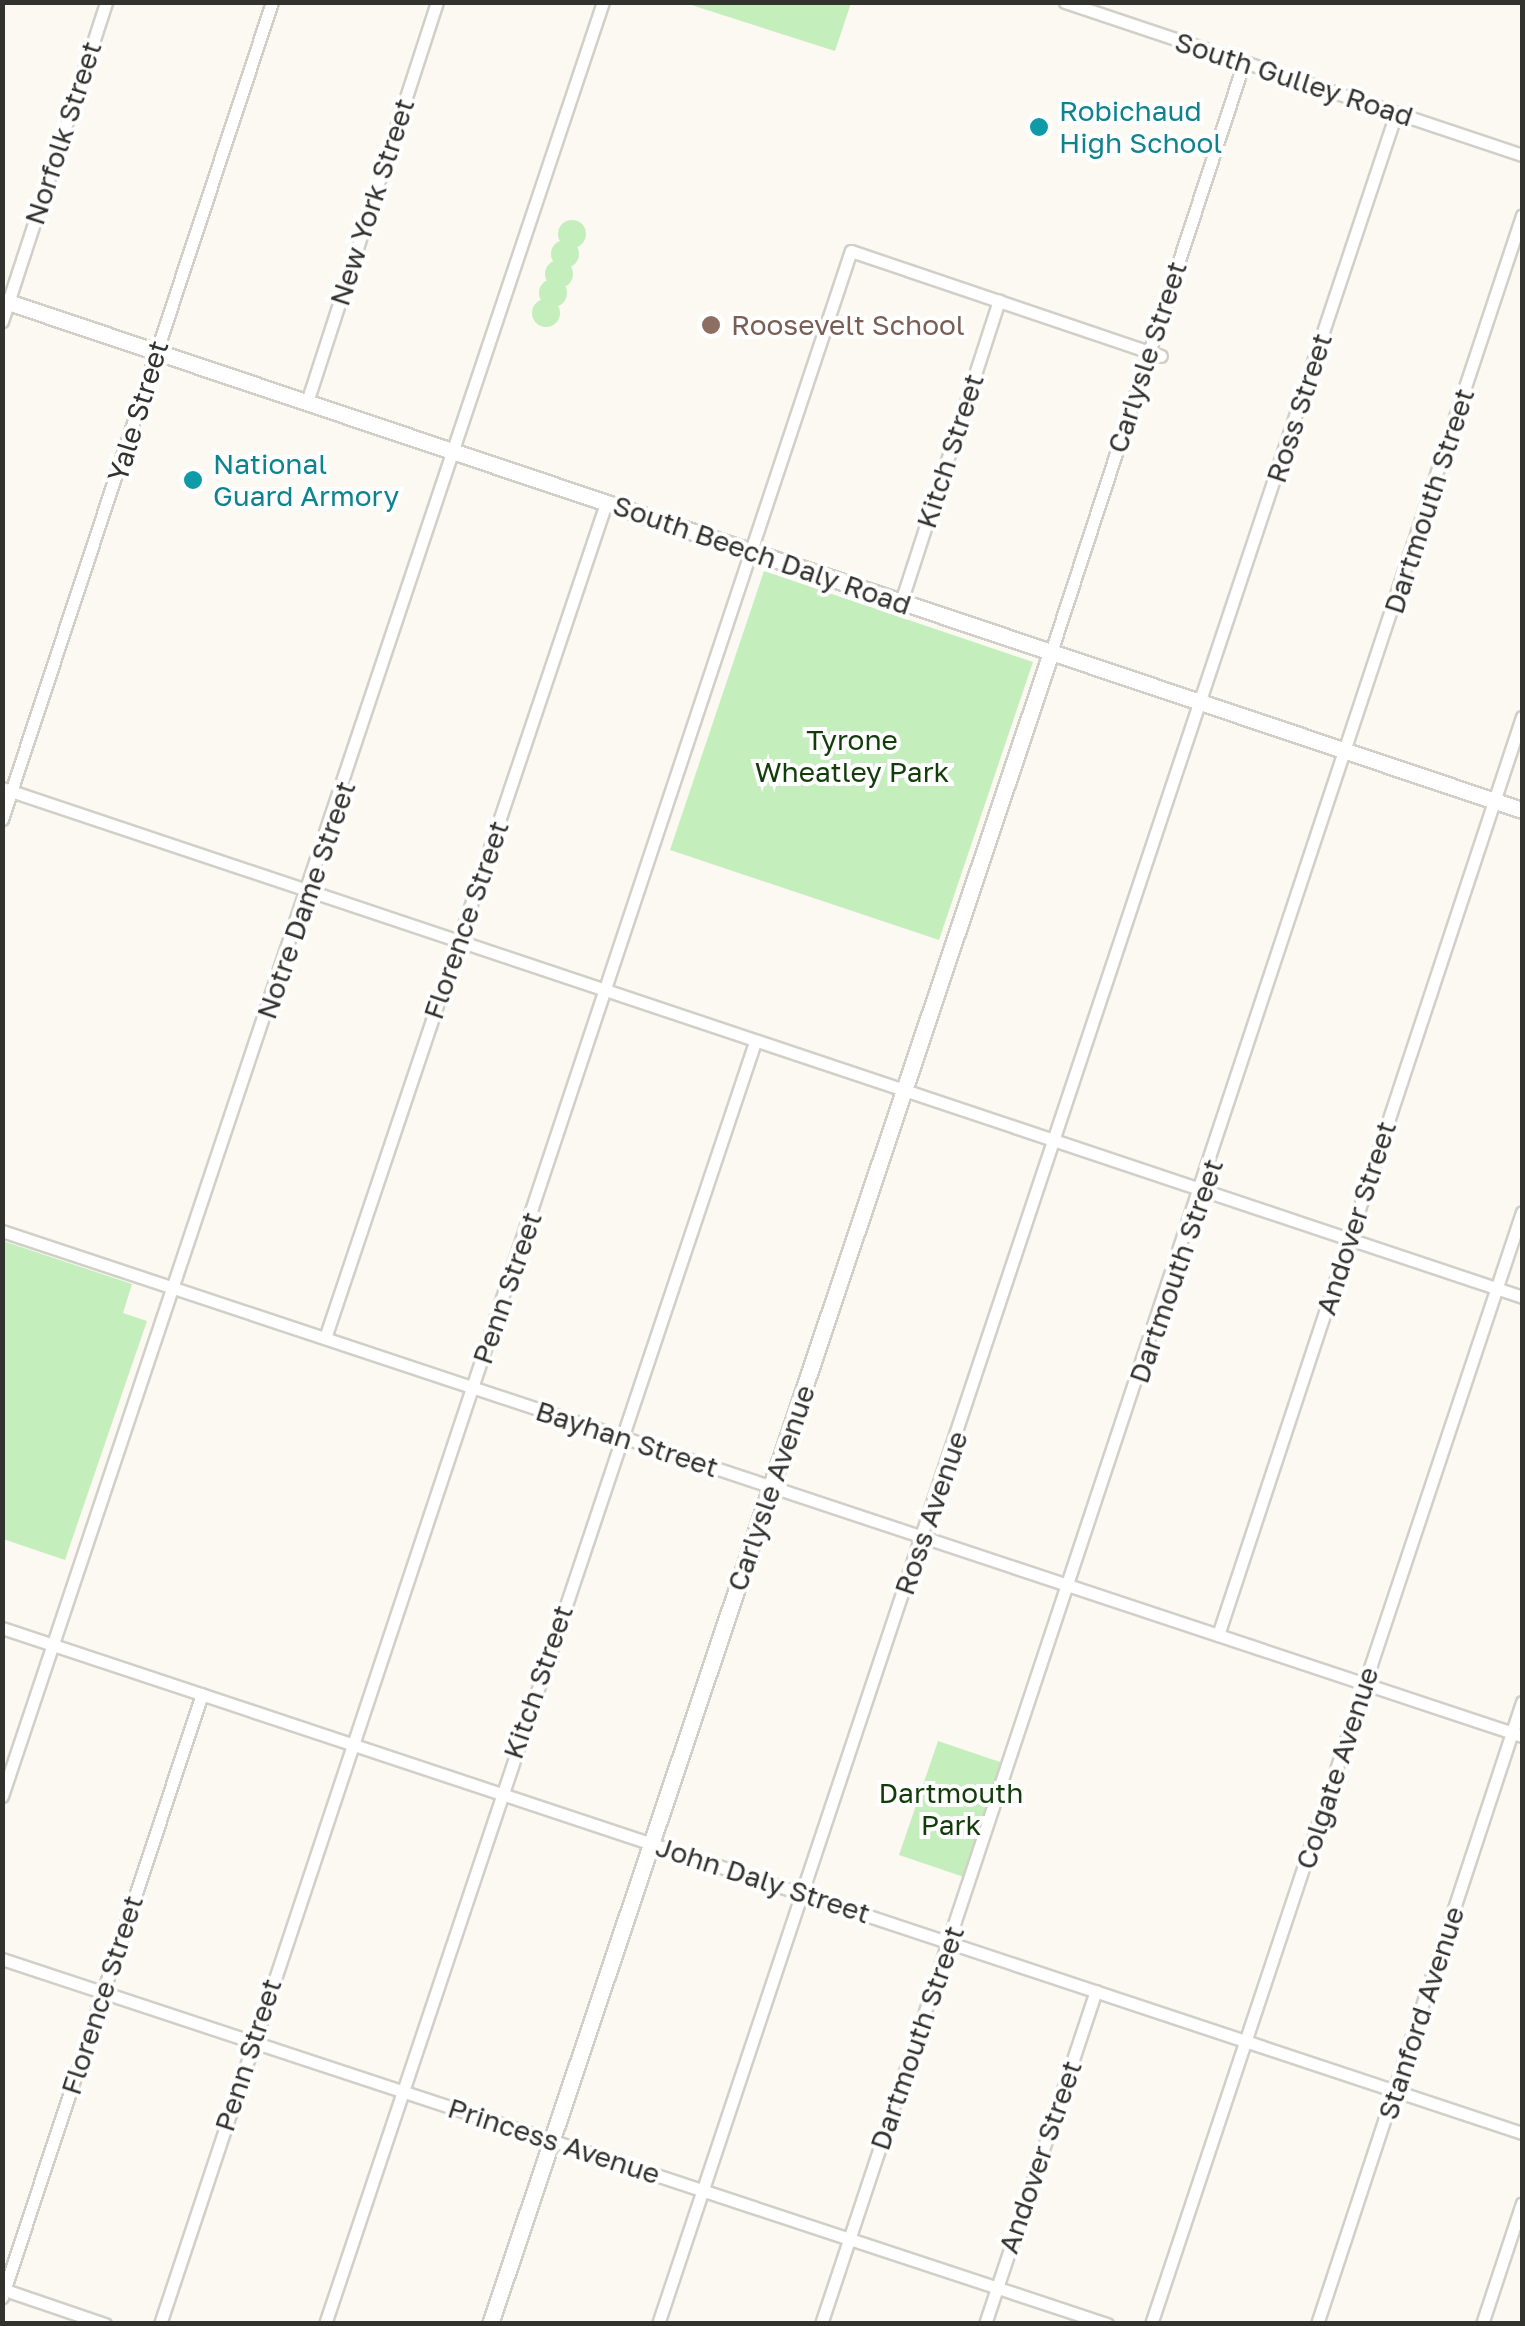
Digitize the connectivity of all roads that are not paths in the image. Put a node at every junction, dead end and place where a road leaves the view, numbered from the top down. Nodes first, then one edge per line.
1 (106, 2) edge
2 (272, 2) edge
3 (437, 2) edge
4 (604, 2) edge
5 (1065, 2) edge
6 (1244, 62) junction
7 (1396, 113) junction
8 (1522, 155) edge
9 (1522, 215) edge
10 (5, 301) edge
11 (999, 301) junction
12 (2, 322) edge
13 (158, 352) junction
14 (1148, 352) junction
15 (1162, 356) dead end
16 (306, 402) junction
17 (457, 452) junction
18 (606, 503) junction
19 (754, 553) junction
20 (901, 602) junction
21 (1050, 652) junction
22 (1202, 703) junction
23 (1522, 717) edge
24 (1347, 752) junction
25 (7, 790) edge
26 (1496, 801) junction
27 (1522, 810) edge
28 (2, 819) edge
29 (309, 892) junction
30 (458, 942) junction
31 (606, 992) junction
32 (755, 1042) junction
33 (904, 1092) junction
34 (1056, 1141) junction
35 (1203, 1190) junction
36 (1522, 1212) edge
37 (2, 1231) edge
38 (1349, 1239) junction
39 (175, 1288) junction
40 (1497, 1289) junction
41 (1522, 1297) edge
42 (324, 1338) junction
43 (473, 1388) junction
44 (622, 1437) junction
45 (771, 1487) junction
46 (923, 1537) junction
47 (1070, 1586) junction
48 (2, 1628) edge
49 (1218, 1635) junction
50 (53, 1644) junction
51 (1365, 1684) junction
52 (202, 1694) junction
53 (1522, 1702) edge
54 (1518, 1734) edge
55 (352, 1744) junction
56 (500, 1793) junction
57 (2, 1796) edge
58 (652, 1843) junction
59 (802, 1893) junction
60 (950, 1942) junction
61 (2, 1959) edge
62 (1096, 1991) junction
63 (104, 1992) junction
64 (1246, 2041) junction
65 (252, 2042) junction
66 (1395, 2090) junction
67 (402, 2091) junction
68 (1522, 2133) edge
69 (552, 2140) junction
70 (702, 2190) junction
71 (1522, 2203) edge
72 (849, 2239) junction
73 (996, 2288) junction
74 (3, 2292) edge
75 (106, 2324) edge
76 (160, 2324) edge
77 (325, 2324) edge
78 (490, 2324) edge
79 (658, 2324) edge
80 (821, 2324) edge
81 (984, 2324) edge
82 (1106, 2324) edge
83 (1152, 2324) edge
84 (1317, 2324) edge
85 (1482, 2324) edge

1 - 10 street, Norfolk Street
2 - 13 street, Yale Street
3 - 16 street, New York Street
4 - 17 street, Notre Dame Street
5 - 6 street, South Gulley Road
6 - 7 street, South Gulley Road
6 - 14 street, Carlysle Street
7 - 8 street, South Gulley Road
7 - 22 street, Ross Street
9 - 24 street, Dartmouth Street
10 - 12 street, Norfolk Street
10 - 13 street, South Beech Daly Road
11 - 14 street
11 - 19 street, Penn Street
11 - 20 street, Kitch Street
13 - 16 street, South Beech Daly Road
13 - 25 street, Yale Street
14 - 15 street
14 - 21 street, Carlysle Street
16 - 17 street, South Beech Daly Road
17 - 18 street, South Beech Daly Road
17 - 29 street, Notre Dame Street
18 - 19 street, South Beech Daly Road
18 - 30 street, Florence Street
19 - 20 street, South Beech Daly Road
19 - 31 street, Penn Street
20 - 21 street, South Beech Daly Road
21 - 22 street, South Beech Daly Road
21 - 33 street, Carlysle Avenue
22 - 24 street, South Beech Daly Road
22 - 34 street, Ross Avenue
23 - 26 street, Andover Street
24 - 26 street, South Beech Daly Road
24 - 35 street, Dartmouth Street
25 - 28 street, Yale Street
25 - 29 street
26 - 27 street, South Beech Daly Road
26 - 38 street, Andover Street
29 - 30 street
29 - 39 street, Notre Dame Street
30 - 31 street
30 - 42 street, Florence Street
31 - 32 street
31 - 43 street, Penn Street
32 - 33 street
32 - 44 street, Kitch Street
33 - 34 street
33 - 45 street, Carlysle Avenue
34 - 35 street
34 - 46 street, Ross Avenue
35 - 38 street
35 - 47 street, Dartmouth Street
36 - 40 street, Colgate Avenue
37 - 39 street, Bayhan Street
38 - 40 street
38 - 49 street, Andover Street
39 - 42 street, Bayhan Street
39 - 50 street, Notre Dame Street
40 - 41 street
40 - 51 street, Colgate Avenue
42 - 43 street, Bayhan Street
43 - 44 street, Bayhan Street
43 - 55 street, Penn Street
44 - 45 street, Bayhan Street
44 - 56 street, Kitch Street
45 - 46 street, Bayhan Street
45 - 58 street, Carlysle Avenue
46 - 47 street, Bayhan Street
46 - 59 street, Ross Avenue
47 - 49 street, Bayhan Street
47 - 60 street, Dartmouth Street
48 - 50 street, John Daly Street
49 - 51 street, Bayhan Street
50 - 52 street, John Daly Street
50 - 57 street, Notre Dame Street
51 - 54 street, Bayhan Street
51 - 64 street, Colgate Avenue
52 - 55 street, John Daly Street
52 - 63 street, Florence Street
53 - 54 street, Stanford Avenue
54 - 66 street, Stanford Avenue
55 - 56 street, John Daly Street
55 - 65 street, Penn Street
56 - 58 street, John Daly Street
56 - 67 street, Kitch Street
58 - 59 street, John Daly Street
58 - 69 street, Carlysle Avenue
59 - 60 street, John Daly Street
59 - 70 street, Ross Avenue
60 - 62 street, John Daly Street
60 - 72 street, Dartmouth Street
61 - 63 street, Princess Avenue
62 - 64 street, John Daly Street
62 - 73 street, Andover Street
63 - 65 street, Princess Avenue
63 - 74 street, Florence Street
64 - 66 street, John Daly Street
64 - 83 street, Colgate Avenue
65 - 67 street, Princess Avenue
65 - 76 street, Penn Street
66 - 68 street, John Daly Street
66 - 84 street, Stanford Avenue
67 - 69 street, Princess Avenue
67 - 77 street, Kitch Street
69 - 70 street, Princess Avenue
69 - 78 street, Carlysle Avenue
70 - 72 street, Princess Avenue
70 - 79 street, Ross Avenue
71 - 85 street
72 - 73 street, Princess Avenue
72 - 80 street, Dartmouth Street
73 - 81 street, Andover Street
73 - 82 street, Princess Avenue
74 - 75 street

